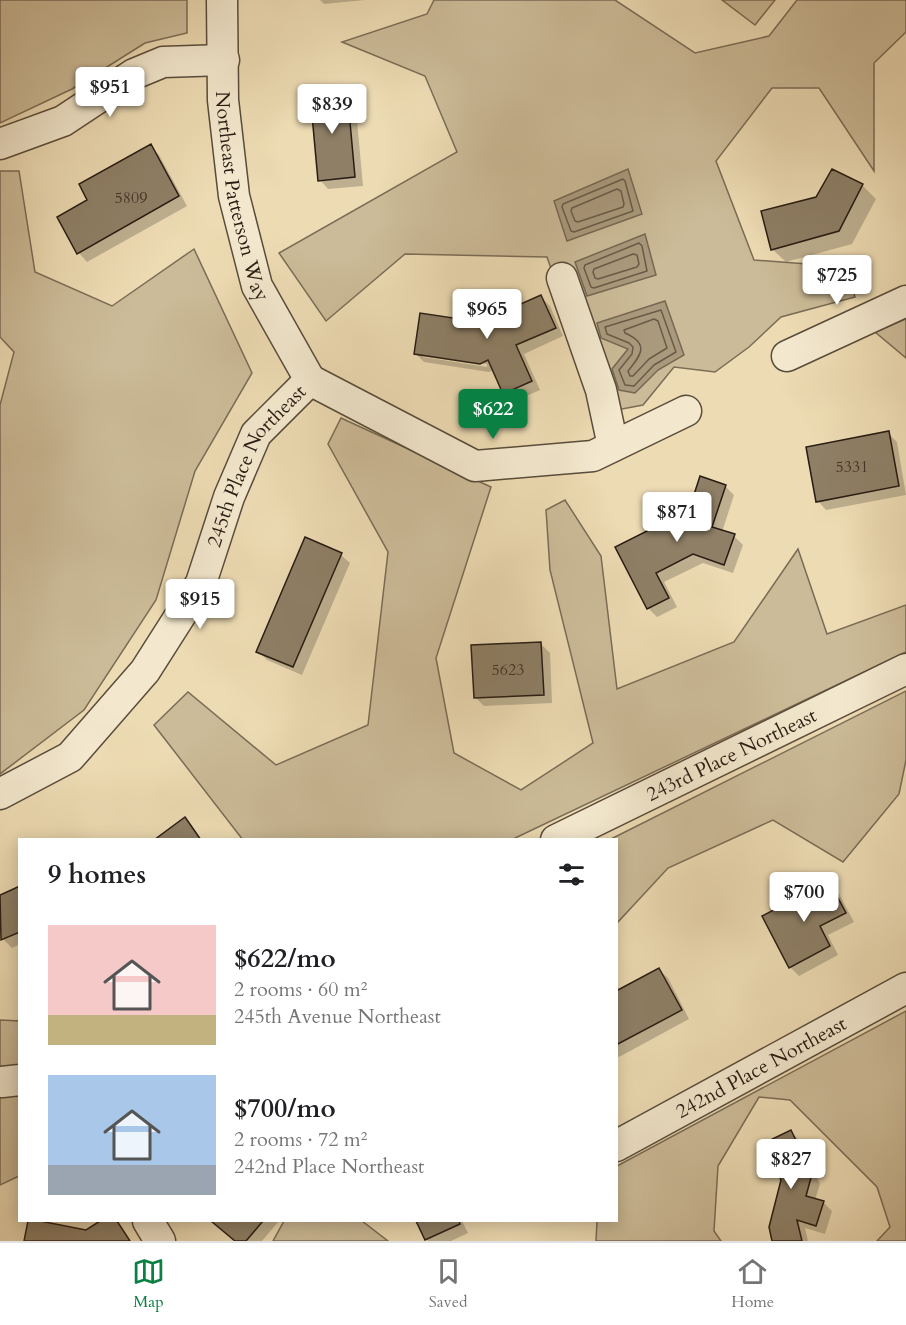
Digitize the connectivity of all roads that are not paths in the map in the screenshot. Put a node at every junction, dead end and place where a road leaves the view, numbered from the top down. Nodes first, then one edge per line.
1 (222, 0) edge
2 (224, 60) junction
3 (0, 144) edge
4 (562, 278) dead end
5 (906, 301) edge
6 (787, 356) dead end
7 (310, 380) junction
8 (686, 411) dead end
9 (613, 446) junction
10 (906, 669) edge
11 (0, 794) edge
12 (560, 838) edge
13 (906, 988) edge
14 (618, 1145) edge
15 (149, 1222) edge
16 (160, 1241) edge

1 - 2 street, Northeast Patterson Way
2 - 3 street
2 - 7 street, Northeast Patterson Way
4 - 9 street
5 - 6 street
7 - 9 street
7 - 11 street, 245th Place Northeast
8 - 9 street
10 - 12 street, 243rd Place Northeast
13 - 14 street, 242nd Place Northeast
15 - 16 street

